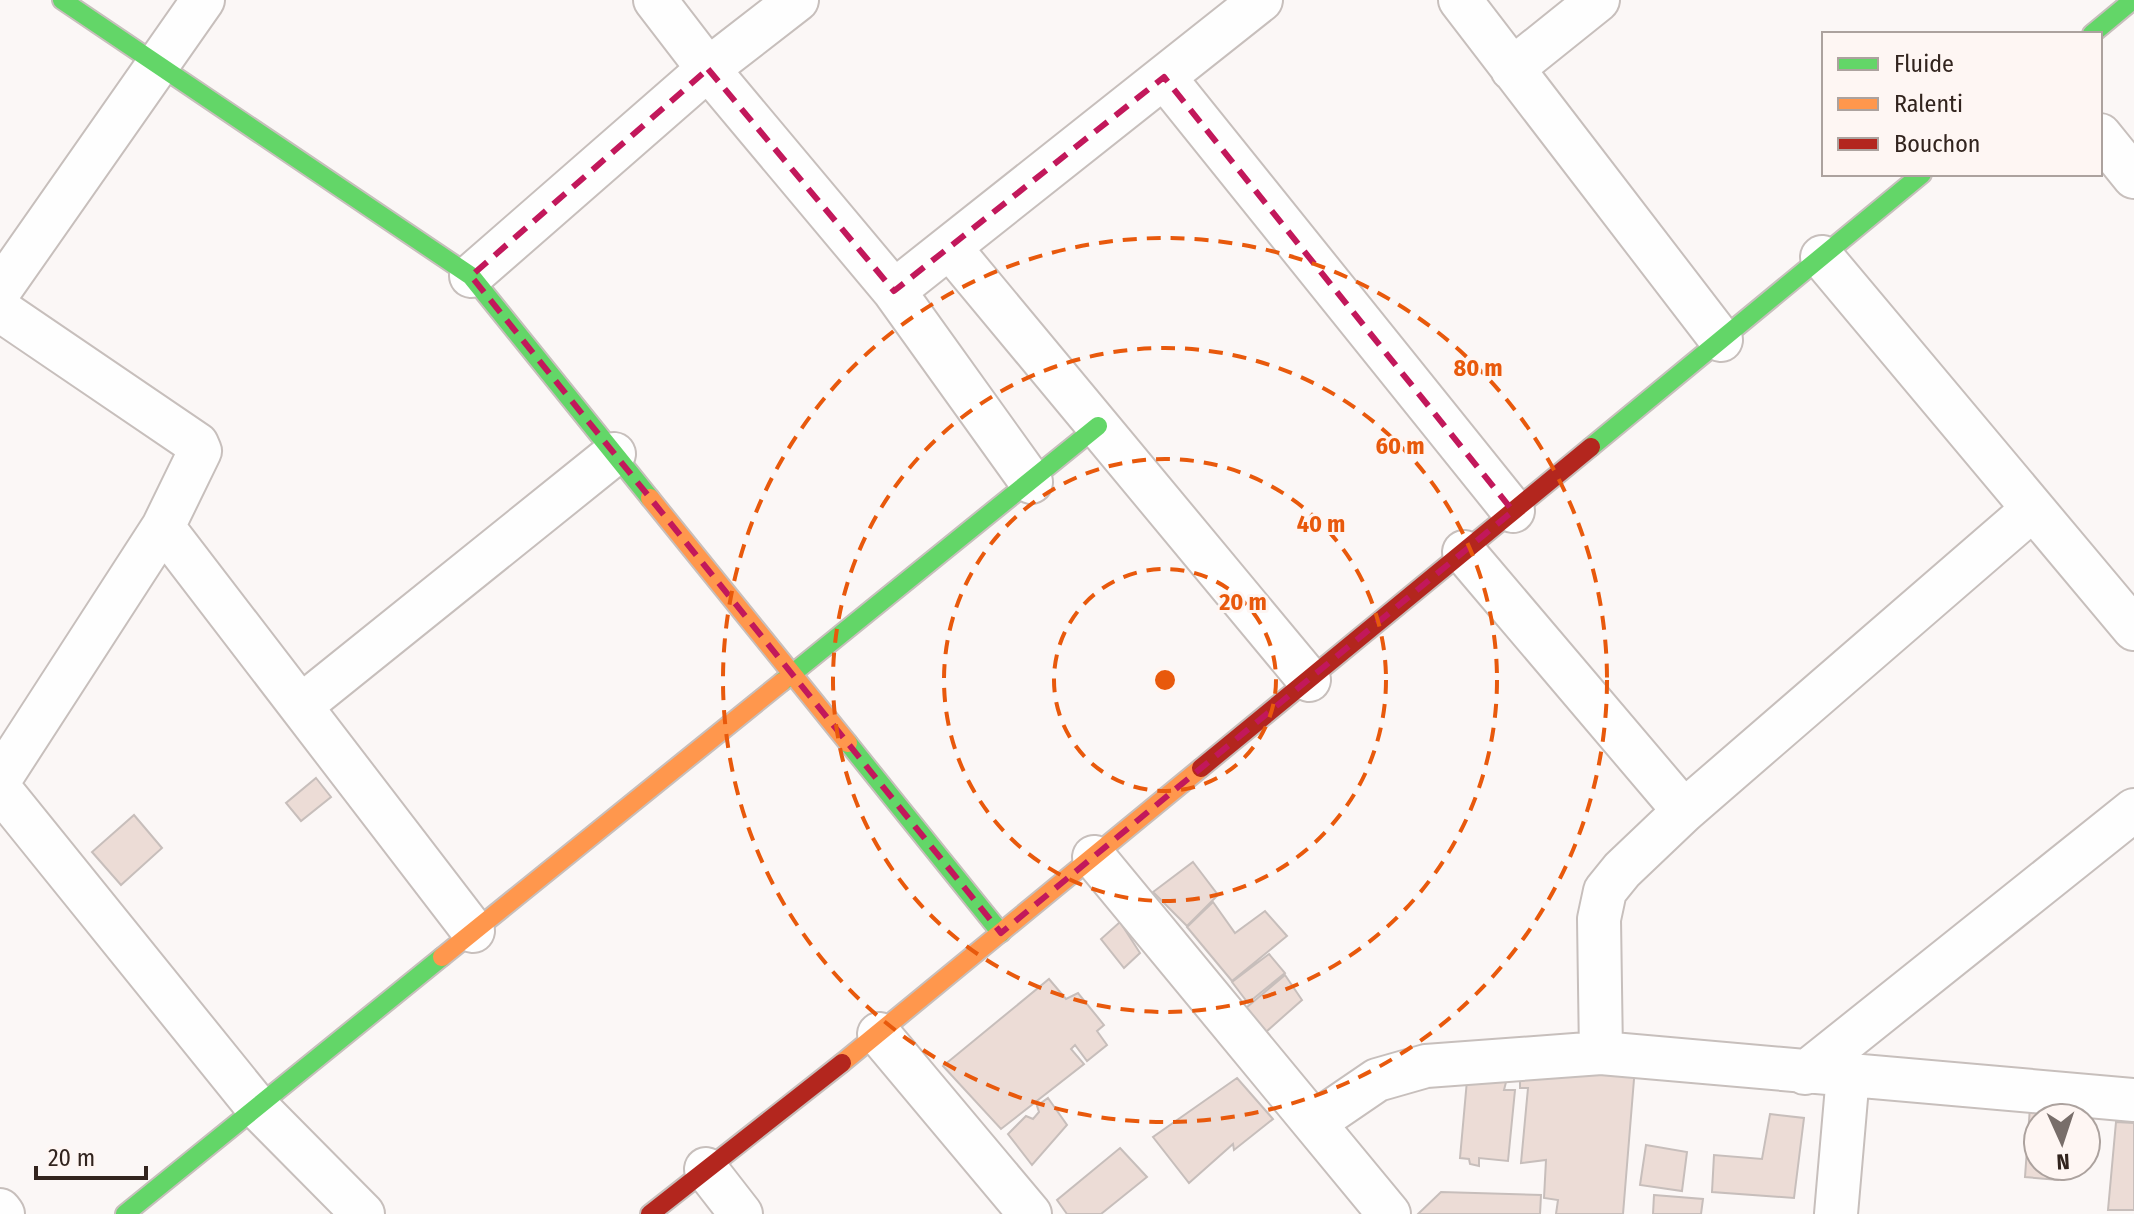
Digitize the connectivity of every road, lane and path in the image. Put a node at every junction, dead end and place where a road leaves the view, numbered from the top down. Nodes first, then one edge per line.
1 (62, 0) edge
2 (203, 0) edge
3 (655, 0) edge
4 (797, 0) edge
5 (1261, 0) edge
6 (1460, 0) edge
7 (1598, 0) edge
8 (2133, 0) edge
9 (2094, 32) edge
10 (156, 63) junction
11 (708, 69) junction
12 (1512, 69) junction
13 (1164, 77) junction
14 (2102, 137) edge
15 (1920, 176) edge
16 (2134, 177) edge
17 (951, 249) junction
18 (1822, 257) junction
19 (471, 276) junction
20 (0, 290) edge
21 (894, 291) junction
22 (0, 310) edge
23 (1721, 340) junction
24 (1098, 426) junction
25 (614, 454) junction
26 (1031, 482) junction
27 (2033, 509) junction
28 (1513, 511) junction
29 (163, 527) junction
30 (1464, 552) junction
31 (2134, 629) edge
32 (792, 674) junction
33 (1309, 680) junction
34 (302, 705) junction
35 (0, 779) edge
36 (0, 789) edge
37 (2134, 810) edge
38 (1684, 811) junction
39 (1094, 857) junction
40 (473, 931) junction
41 (1001, 933) junction
42 (879, 1034) junction
43 (1601, 1053) junction
44 (1805, 1073) junction
45 (1848, 1075) junction
46 (2134, 1100) edge
47 (257, 1107) junction
48 (1314, 1123) junction
49 (706, 1169) junction
50 (125, 1214) edge
51 (363, 1214) edge
52 (650, 1214) edge
53 (741, 1214) edge
54 (1030, 1214) edge
55 (1389, 1214) edge
56 (1836, 1214) edge

1 - 10 street
2 - 10 street
3 - 11 street
4 - 11 street
5 - 13 street
6 - 12 street
7 - 12 street
8 - 9 street
10 - 19 street
10 - 20 street
11 - 19 street
11 - 21 street
12 - 23 street
13 - 17 street
13 - 28 street
14 - 16 street
15 - 18 street
17 - 21 street
17 - 24 street
18 - 23 street
18 - 27 street
19 - 25 street
21 - 26 street
22 - 29 street
23 - 28 street
24 - 26 street
24 - 33 street
25 - 32 street
25 - 34 street
26 - 32 street
27 - 31 street
27 - 38 street
28 - 30 street
29 - 34 street
29 - 35 street
30 - 33 street
30 - 38 street
32 - 40 street
32 - 41 street
33 - 39 street
34 - 40 street
36 - 47 street
37 - 44 street
38 - 43 street
39 - 41 street
39 - 48 street
40 - 47 street
41 - 42 street
42 - 49 street
42 - 54 street
43 - 44 street
43 - 48 street
44 - 45 street
45 - 46 street
45 - 56 street
47 - 50 street
47 - 51 street
48 - 55 street
49 - 52 street
49 - 53 street

